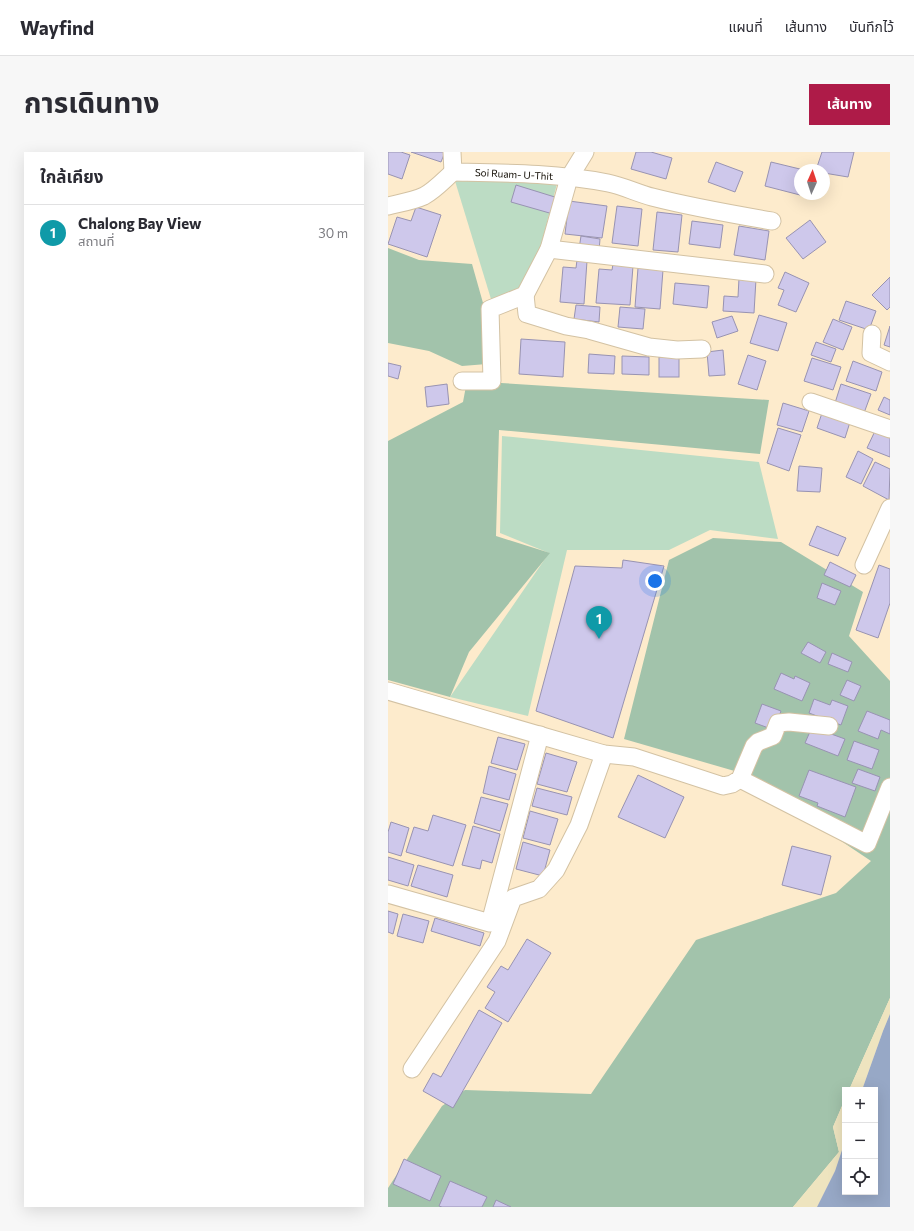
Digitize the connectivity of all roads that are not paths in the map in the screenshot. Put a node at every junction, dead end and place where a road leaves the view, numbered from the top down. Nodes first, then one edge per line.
1 (452, 152) edge
2 (585, 152) edge
3 (453, 172) junction
4 (569, 178) junction
5 (388, 206) edge
6 (772, 221) dead end
7 (549, 249) junction
8 (765, 274) dead end
9 (525, 295) junction
10 (872, 334) dead end
11 (702, 349) dead end
12 (890, 362) edge
13 (462, 381) dead end
14 (811, 402) dead end
15 (890, 429) edge
16 (890, 508) edge
17 (864, 565) dead end
18 (388, 691) edge
19 (829, 726) dead end
20 (540, 735) junction
21 (604, 754) junction
22 (740, 778) junction
23 (890, 788) edge
24 (388, 894) edge
25 (412, 1069) dead end

1 - 3 street
2 - 4 street
3 - 4 street, Soi Ruam- U-Thit
3 - 5 street
4 - 6 street
4 - 7 street, Soi Ruam- U-Thit
7 - 8 street
7 - 9 street, Soi Ruam- U-Thit
9 - 11 street
9 - 13 street
10 - 12 street
14 - 15 street
16 - 17 street
18 - 20 street
19 - 22 street
20 - 21 street
20 - 24 street
21 - 22 street
21 - 25 street
22 - 23 street

